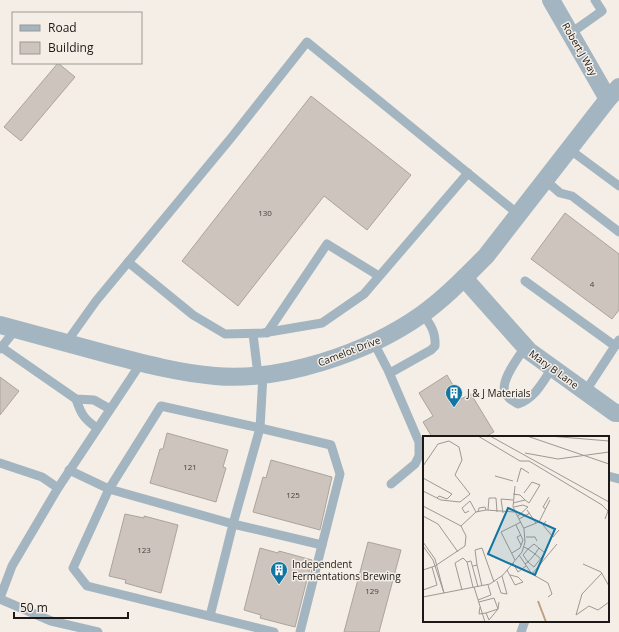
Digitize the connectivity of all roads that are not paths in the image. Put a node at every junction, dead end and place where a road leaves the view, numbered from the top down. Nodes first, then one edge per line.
1 (552, 0) edge
2 (596, 0) edge
3 (571, 33) junction
4 (614, 93) edge
5 (569, 149) junction
6 (468, 173) junction
7 (545, 180) junction
8 (619, 186) edge
9 (518, 214) junction
10 (619, 232) edge
11 (128, 262) junction
12 (379, 276) junction
13 (464, 278) junction
14 (525, 281) dead end
15 (423, 314) junction
16 (8, 327) edge
17 (267, 332) junction
18 (253, 334) junction
19 (66, 343) junction
20 (374, 343) junction
21 (617, 343) edge
22 (525, 347) junction
23 (1, 348) edge
24 (141, 363) junction
25 (552, 368) junction
26 (390, 373) junction
27 (261, 375) junction
28 (585, 392) junction
29 (76, 399) junction
30 (110, 409) junction
31 (619, 414) edge
32 (97, 428) junction
33 (260, 428) junction
34 (0, 463) edge
35 (69, 470) junction
36 (609, 476) edge
37 (619, 479) edge
38 (391, 484) dead end
39 (58, 488) junction
40 (109, 489) junction
41 (233, 524) junction
42 (322, 545) junction
43 (0, 598) edge
44 (210, 616) junction
45 (524, 622) edge
46 (98, 632) edge
47 (274, 632) edge
48 (300, 632) edge
49 (521, 632) edge

1 - 3 street, Robert J Way
2 - 3 lane
3 - 4 street, Robert J Way
4 - 5 street, Camelot Drive
5 - 7 street, Camelot Drive
5 - 8 lane
6 - 9 lane
6 - 11 lane
6 - 12 lane
7 - 9 street, Camelot Drive
7 - 10 lane
9 - 13 street, Camelot Drive
11 - 18 lane
11 - 19 lane
12 - 17 lane
12 - 17 lane
13 - 15 street, Camelot Drive
13 - 22 street, Mary B Lane
14 - 21 lane
15 - 20 street, Camelot Drive
15 - 26 lane
16 - 19 street, Camelot Drive
16 - 23 lane
17 - 18 lane
18 - 27 lane
19 - 24 street, Camelot Drive
20 - 26 lane
20 - 27 street, Camelot Drive
21 - 28 lane
22 - 25 street, Mary B Lane
22 - 25 lane
23 - 29 lane
24 - 27 street, Camelot Drive
24 - 30 lane
25 - 28 street, Mary B Lane
26 - 38 lane
27 - 33 lane
28 - 31 street, Mary B Lane
29 - 30 lane
29 - 32 lane
30 - 32 lane
32 - 35 lane
33 - 40 lane
33 - 41 lane
33 - 42 lane
34 - 39 lane
35 - 39 lane
35 - 40 lane
36 - 37 lane
39 - 43 lane
40 - 41 lane
40 - 44 lane
41 - 42 lane
41 - 44 lane
42 - 48 lane
43 - 46 lane
44 - 47 lane
45 - 49 lane

